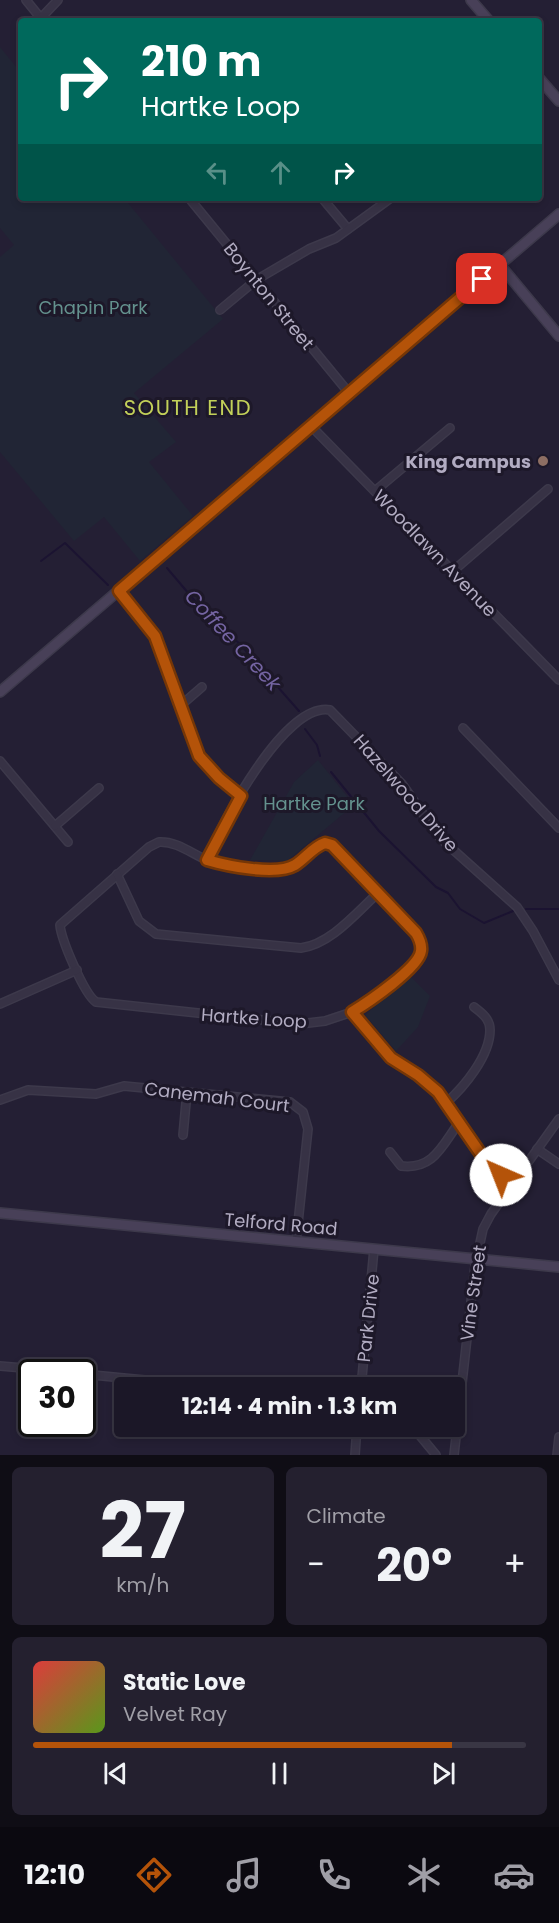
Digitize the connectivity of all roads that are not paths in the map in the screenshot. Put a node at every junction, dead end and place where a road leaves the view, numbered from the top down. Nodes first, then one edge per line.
1 (26, 0) edge
2 (58, 0) edge
3 (471, 0) edge
4 (41, 18) edge
5 (43, 18) edge
6 (486, 18) edge
7 (542, 81) edge
8 (559, 101) edge
9 (191, 201) edge
10 (324, 201) edge
11 (387, 201) edge
12 (559, 214) edge
13 (348, 230) junction
14 (500, 265) junction
15 (256, 280) junction
16 (220, 310) dead end
17 (559, 336) edge
18 (349, 393) junction
19 (311, 426) junction
20 (450, 428) dead end
21 (548, 489) dead end
22 (375, 491) junction
23 (453, 571) junction
24 (119, 591) junction
25 (559, 680) edge
26 (2, 687) edge
27 (202, 687) dead end
28 (180, 706) junction
29 (463, 728) dead end
30 (0, 761) edge
31 (99, 788) dead end
32 (241, 796) junction
33 (555, 818) edge
34 (55, 826) junction
35 (559, 828) edge
36 (68, 842) dead end
37 (207, 860) junction
38 (117, 874) junction
39 (378, 893) junction
40 (77, 970) junction
41 (559, 980) edge
42 (0, 1004) edge
43 (474, 1007) dead end
44 (352, 1012) junction
45 (187, 1092) junction
46 (0, 1100) edge
47 (446, 1103) junction
48 (559, 1119) edge
49 (458, 1124) junction
50 (183, 1135) dead end
51 (537, 1149) junction
52 (390, 1152) dead end
53 (559, 1164) edge
54 (513, 1182) junction
55 (0, 1213) edge
56 (296, 1242) junction
57 (374, 1249) junction
58 (477, 1259) junction
59 (559, 1267) edge
60 (0, 1366) edge
61 (18, 1368) edge
62 (96, 1375) edge
63 (114, 1377) edge
64 (362, 1377) edge
65 (356, 1437) edge
66 (421, 1437) edge
67 (559, 1437) edge
68 (355, 1455) edge
69 (436, 1455) edge
70 (454, 1455) edge
71 (557, 1455) edge

1 - 4 street
2 - 5 street
3 - 6 main road
7 - 8 main road
9 - 15 street, Boynton Street
10 - 13 street
11 - 13 street
12 - 14 main road
13 - 15 street
14 - 17 main road
14 - 18 main road
15 - 16 street
15 - 18 street, Boynton Street
18 - 19 main road
19 - 22 street, Woodlawn Avenue
19 - 24 main road
20 - 22 street
21 - 23 street
22 - 23 street, Woodlawn Avenue
23 - 25 street, Woodlawn Avenue
24 - 26 main road
24 - 28 street
27 - 28 street
28 - 32 street
29 - 33 street
30 - 34 street
31 - 34 street
32 - 37 street, Hazelwood Drive
32 - 41 street, Hazelwood Drive
33 - 35 street
34 - 36 street
37 - 38 street, Hartke Loop
37 - 39 street, Hartke Loop
38 - 39 street
38 - 40 street, Hartke Loop
39 - 44 street, Hartke Loop
40 - 42 street
40 - 44 street, Hartke Loop
43 - 47 street
44 - 47 street
45 - 46 street, Canemah Court
45 - 50 street
45 - 56 street, Canemah Court
47 - 49 street
48 - 51 street, Vine Street
49 - 52 street
49 - 54 street
51 - 53 street
51 - 54 street, Vine Street
54 - 58 street, Vine Street
55 - 56 main road, Telford Road
56 - 57 main road, Telford Road
57 - 58 main road, Telford Road
57 - 64 street, Park Drive
58 - 59 main road, Telford Road
58 - 70 street, Vine Street
60 - 61 street
62 - 63 street
65 - 68 street
66 - 69 street
67 - 71 street

